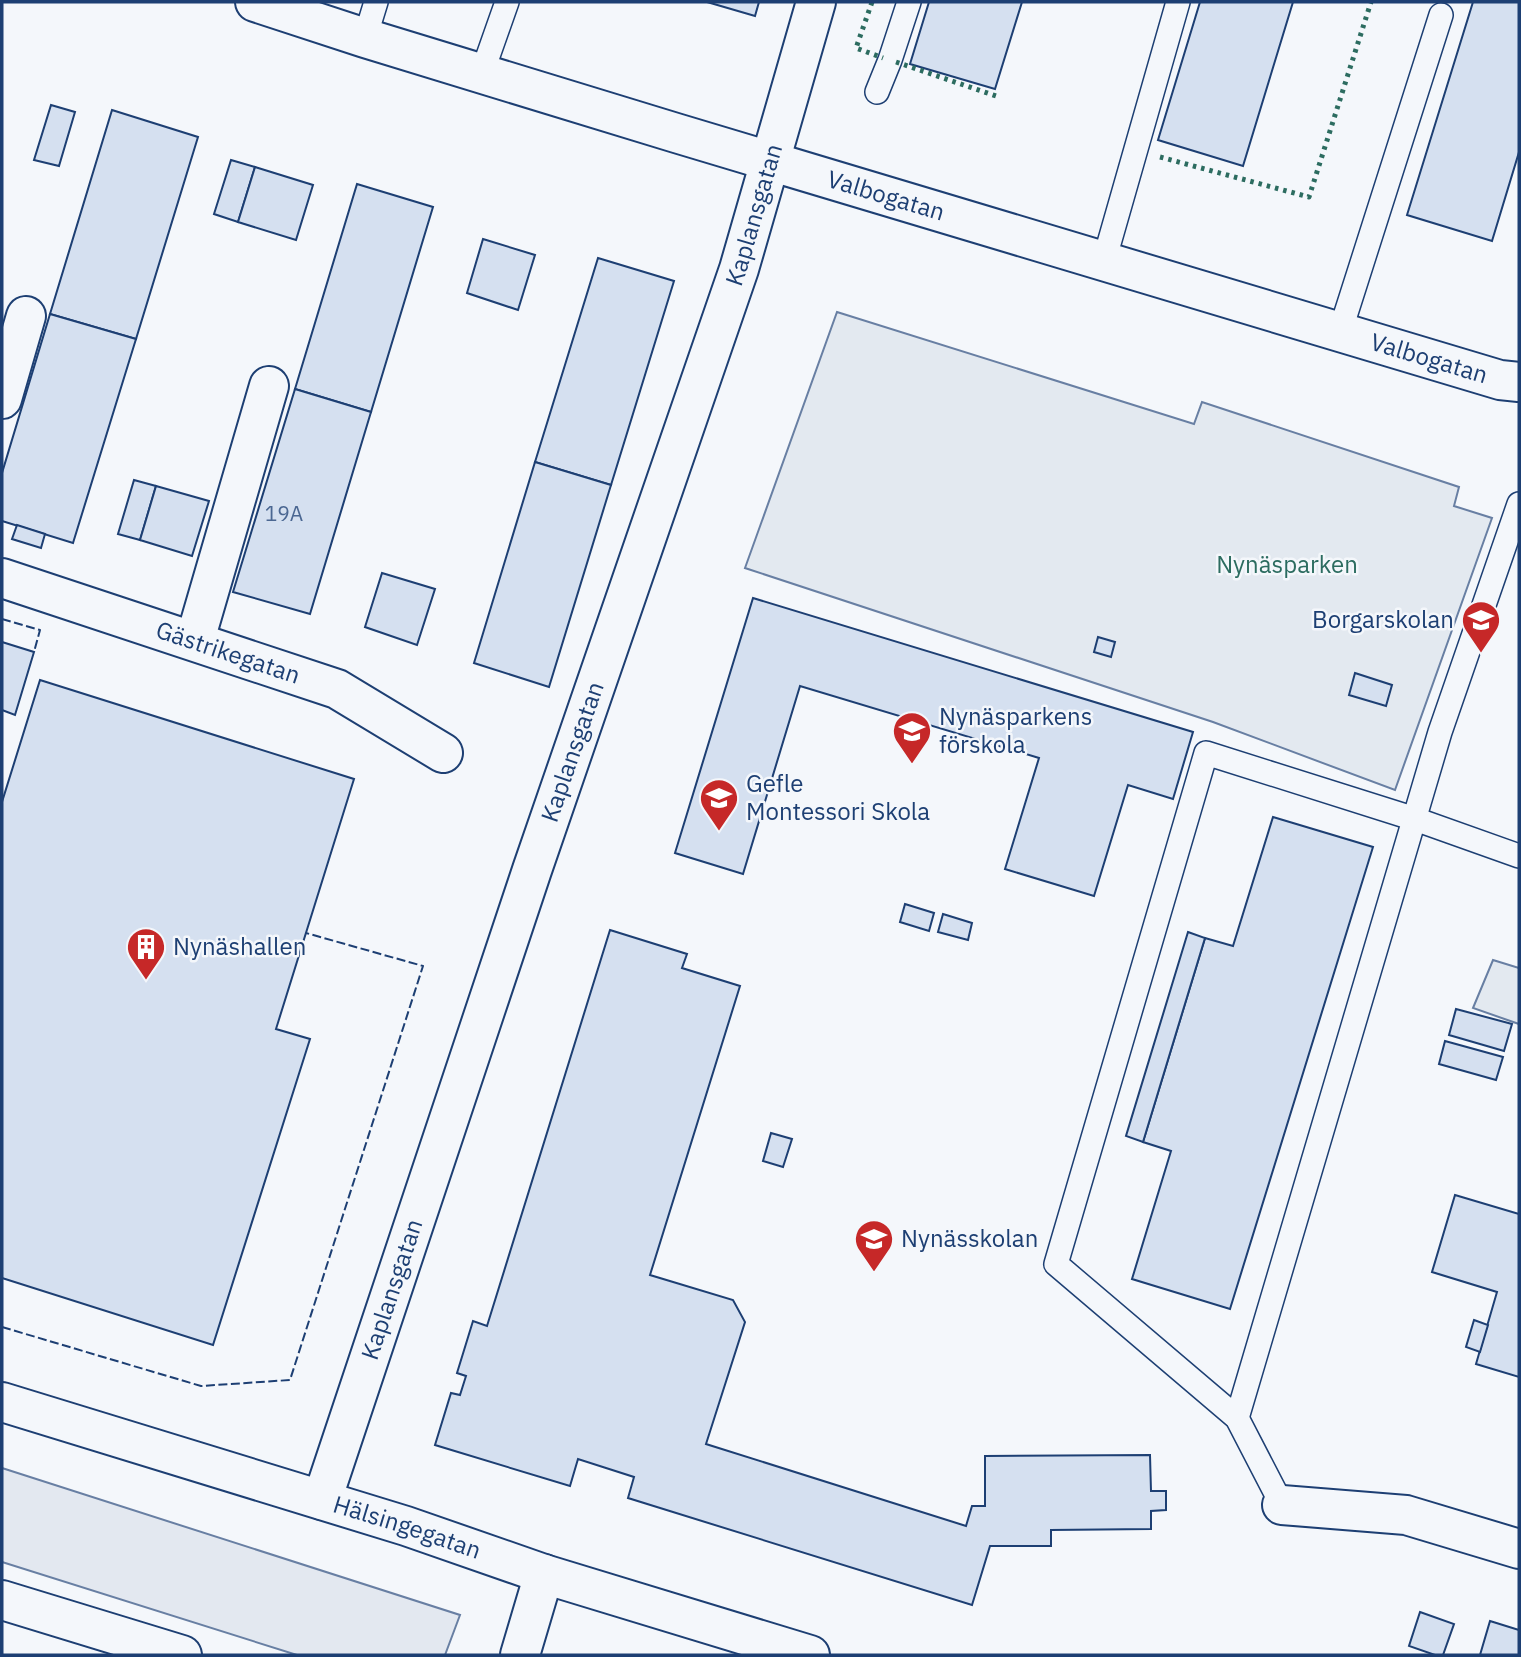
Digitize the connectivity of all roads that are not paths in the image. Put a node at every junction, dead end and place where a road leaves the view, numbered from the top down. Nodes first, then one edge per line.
1 (256, 2) edge
2 (376, 2) edge
3 (507, 2) edge
4 (817, 2) edge
5 (909, 2) edge
6 (1178, 2) edge
7 (1441, 15) dead end
8 (365, 38) junction
9 (482, 73) junction
10 (877, 92) dead end
11 (771, 160) junction
12 (1104, 261) junction
13 (26, 316) dead end
14 (1340, 332) junction
15 (1519, 382) edge
16 (269, 386) dead end
17 (2, 399) edge
18 (1519, 504) edge
19 (2, 578) edge
20 (195, 640) junction
21 (443, 753) dead end
22 (1415, 819) junction
23 (1519, 856) edge
24 (2, 1402) edge
25 (1237, 1418) junction
26 (323, 1500) junction
27 (1282, 1505) joint
28 (1519, 1549) edge
29 (544, 1574) junction
30 (2, 1600) edge
31 (183, 1655) edge
32 (520, 1655) edge
33 (810, 1655) edge

1 - 8 street, Valbogatan
2 - 8 lane
3 - 9 lane
4 - 11 street, Kaplansgatan
5 - 10 lane
6 - 12 lane
7 - 14 lane
8 - 9 street, Valbogatan
9 - 11 street, Valbogatan
11 - 12 street, Valbogatan
11 - 26 street, Kaplansgatan
12 - 14 street, Valbogatan
13 - 17 street
14 - 15 street, Valbogatan
16 - 20 street
18 - 22 lane
19 - 20 street, Gästrikegatan
20 - 21 street, Gästrikegatan
22 - 23 lane
22 - 25 lane
22 - 25 lane
24 - 26 street, Hälsingegatan
25 - 27 lane
26 - 29 street, Hälsingegatan
27 - 28 street
29 - 32 street
29 - 33 street, Hälsingegatan
30 - 31 street

